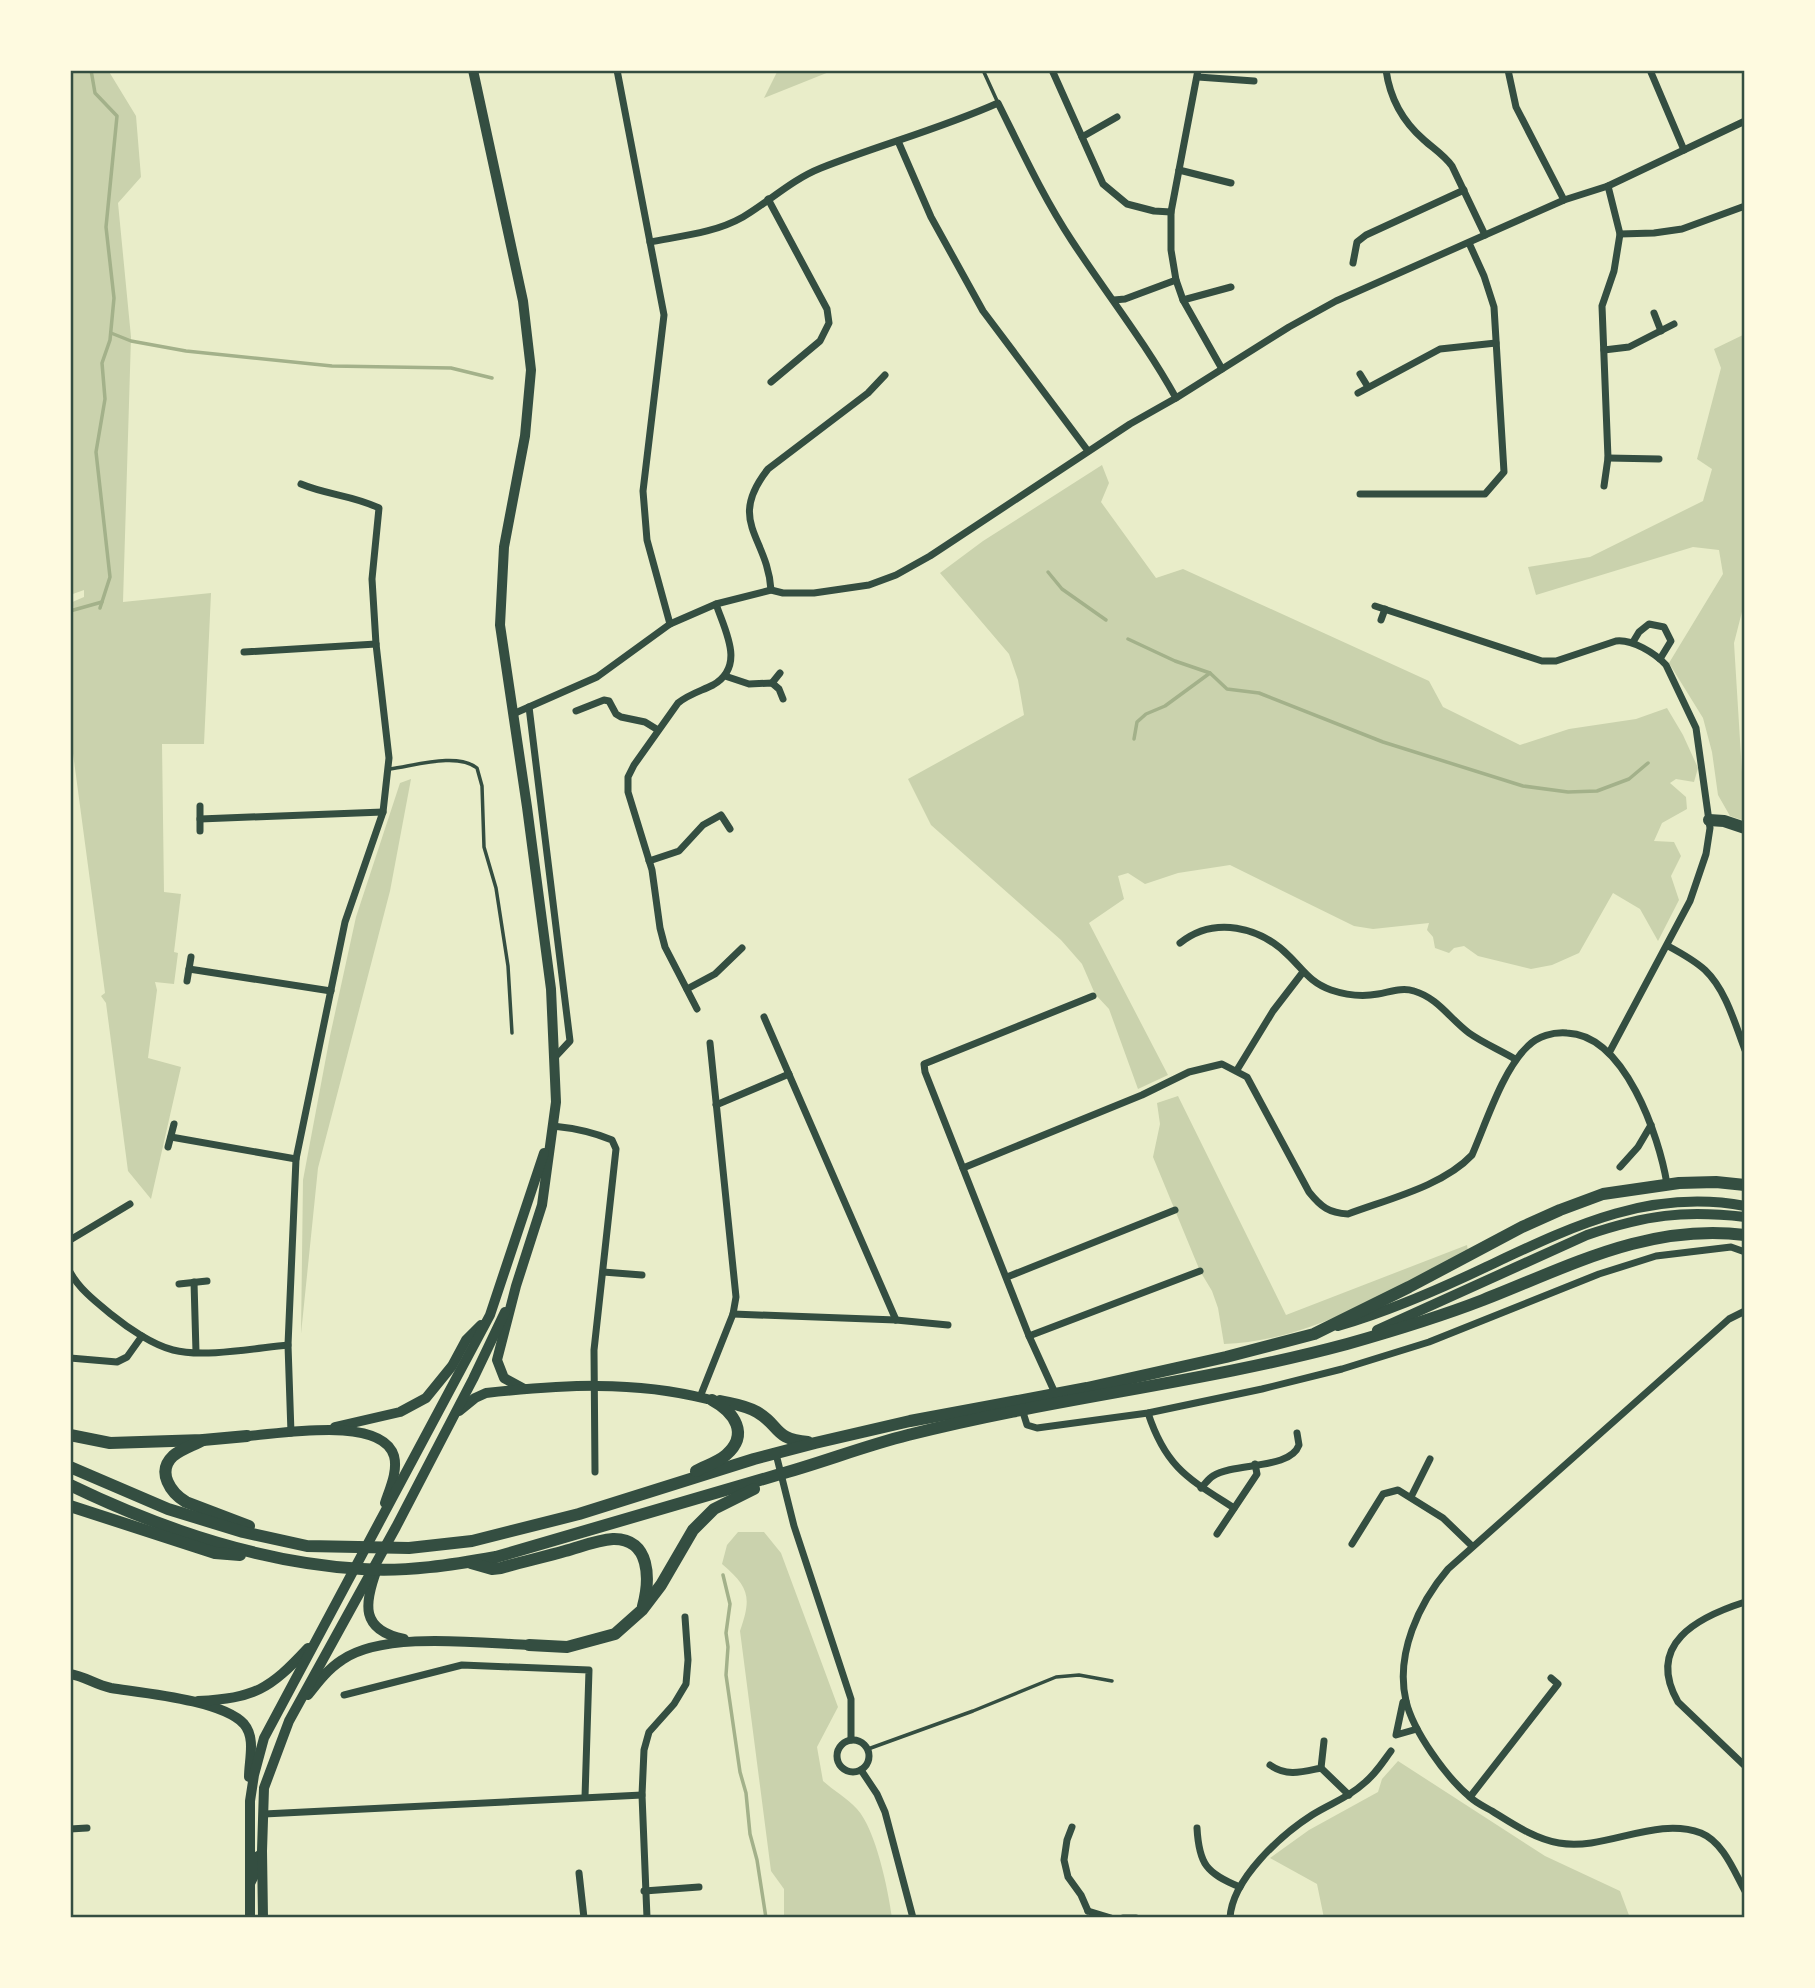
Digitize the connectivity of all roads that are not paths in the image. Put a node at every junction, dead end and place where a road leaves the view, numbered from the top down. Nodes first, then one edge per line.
1 (473, 70) edge
2 (617, 70) edge
3 (983, 70) edge
4 (1052, 70) edge
5 (1387, 70) edge
6 (1508, 70) edge
7 (1650, 70) edge
8 (1198, 74) edge
9 (1254, 81) dead end
10 (998, 103) junction
11 (1117, 117) dead end
12 (1745, 121) edge
13 (1082, 137) junction
14 (898, 141) junction
15 (1684, 150) junction
16 (1179, 170) junction
17 (1231, 183) dead end
18 (1608, 187) junction
19 (1464, 190) junction
20 (768, 199) junction
21 (1564, 200) junction
22 (1745, 206) edge
23 (1171, 212) junction
24 (1485, 234) junction
25 (1620, 234) junction
26 (650, 242) junction
27 (1469, 243) junction
28 (1353, 263) dead end
29 (1176, 280) junction
30 (1231, 287) dead end
31 (1114, 300) junction
32 (1183, 300) junction
33 (1654, 313) dead end
34 (1674, 324) dead end
35 (1661, 331) junction
36 (1496, 343) junction
37 (1604, 351) junction
38 (1222, 369) junction
39 (1360, 374) dead end
40 (885, 375) dead end
41 (771, 382) dead end
42 (1368, 387) junction
43 (1358, 393) dead end
44 (1176, 398) junction
45 (1088, 451) junction
46 (1608, 458) junction
47 (1659, 459) dead end
48 (301, 484) dead end
49 (1604, 486) dead end
50 (1360, 494) dead end
51 (771, 590) junction
52 (716, 604) junction
53 (1375, 606) dead end
54 (1385, 609) junction
55 (1381, 620) dead end
56 (670, 624) junction
57 (1633, 642) junction
58 (376, 645) junction
59 (244, 652) dead end
60 (1660, 659) junction
61 (780, 673) dead end
62 (725, 676) junction
63 (772, 683) junction
64 (783, 699) dead end
65 (529, 707) junction
66 (576, 711) dead end
67 (513, 714) junction
68 (658, 730) junction
69 (387, 770) junction
70 (200, 806) dead end
71 (383, 813) junction
72 (200, 819) junction
73 (1709, 820) junction
74 (1745, 828) edge
75 (730, 830) dead end
76 (200, 831) dead end
77 (649, 861) junction
78 (1180, 943) dead end
79 (1668, 946) junction
80 (742, 948) dead end
81 (191, 957) dead end
82 (189, 969) junction
83 (1303, 972) junction
84 (187, 981) dead end
85 (687, 989) junction
86 (331, 991) junction
87 (1093, 996) dead end
88 (697, 1009) dead end
89 (764, 1017) dead end
90 (512, 1033) dead end
91 (710, 1043) dead end
92 (1745, 1050) edge
93 (1609, 1054) junction
94 (556, 1056) junction
95 (1515, 1059) junction
96 (1237, 1070) junction
97 (789, 1074) junction
98 (716, 1105) junction
99 (174, 1124) dead end
100 (1651, 1125) junction
101 (553, 1126) junction
102 (171, 1137) junction
103 (168, 1147) dead end
104 (296, 1158) junction
105 (1620, 1167) dead end
106 (962, 1168) junction
107 (1667, 1184) junction
108 (1745, 1185) edge
109 (130, 1204) dead end
110 (1745, 1206) edge
111 (1175, 1210) dead end
112 (1745, 1217) edge
113 (1745, 1236) edge
114 (70, 1240) edge
115 (1745, 1252) edge
116 (1200, 1271) dead end
117 (70, 1272) edge
118 (603, 1272) junction
119 (642, 1275) dead end
120 (1007, 1277) junction
121 (206, 1281) dead end
122 (194, 1282) junction
123 (179, 1284) dead end
124 (516, 1286) junction
125 (1745, 1311) edge
126 (733, 1314) junction
127 (490, 1315) junction
128 (896, 1320) junction
129 (948, 1325) dead end
130 (1314, 1334) junction
131 (142, 1336) junction
132 (1029, 1336) junction
133 (1346, 1344) junction
134 (288, 1345) junction
135 (196, 1352) junction
136 (70, 1358) edge
137 (593, 1384) junction
138 (524, 1389) junction
139 (1055, 1394) junction
140 (706, 1399) junction
141 (1023, 1405) junction
142 (1148, 1413) junction
143 (454, 1415) junction
144 (325, 1430) junction
145 (291, 1433) junction
146 (1297, 1433) dead end
147 (70, 1435) edge
148 (247, 1436) joint
149 (203, 1440) junction
150 (815, 1443) junction
151 (776, 1454) junction
152 (1430, 1459) dead end
153 (1255, 1464) junction
154 (70, 1467) edge
155 (595, 1472) dead end
156 (778, 1475) junction
157 (70, 1485) edge
158 (663, 1487) junction
159 (1201, 1488) junction
160 (1411, 1497) junction
161 (70, 1506) edge
162 (1234, 1508) junction
163 (381, 1521) junction
164 (1217, 1534) dead end
165 (277, 1540) junction
166 (1352, 1544) dead end
167 (1472, 1546) junction
168 (270, 1557) junction
169 (467, 1562) junction
170 (368, 1582) junction
171 (1745, 1602) edge
172 (642, 1610) junction
173 (685, 1618) dead end
174 (319, 1636) junction
175 (419, 1642) junction
176 (529, 1646) joint
177 (71, 1672) edge
178 (1551, 1678) dead end
179 (1112, 1681) dead end
180 (344, 1695) dead end
181 (1406, 1701) junction
182 (190, 1702) junction
183 (289, 1721) junction
184 (1417, 1729) junction
185 (852, 1740) junction
186 (1324, 1741) dead end
187 (868, 1749) junction
188 (1391, 1751) dead end
189 (1270, 1765) dead end
190 (1745, 1765) edge
191 (1321, 1768) junction
192 (861, 1770) junction
193 (642, 1795) junction
194 (1349, 1796) junction
195 (585, 1797) junction
196 (1470, 1797) junction
197 (250, 1801) junction
198 (264, 1814) junction
199 (1072, 1827) dead end
200 (87, 1828) dead end
201 (1196, 1828) dead end
202 (70, 1829) edge
203 (262, 1851) junction
204 (579, 1873) dead end
205 (699, 1887) dead end
206 (1240, 1887) junction
207 (250, 1888) junction
208 (644, 1891) junction
209 (1745, 1891) edge
210 (1088, 1911) junction
211 (250, 1918) edge
212 (263, 1918) edge
213 (584, 1918) edge
214 (647, 1918) edge
215 (913, 1918) edge
216 (1080, 1918) edge
217 (1111, 1918) edge
218 (1124, 1918) edge
219 (1136, 1918) edge
220 (1230, 1918) edge

1 - 67 main road
2 - 26 street
3 - 10 lane
4 - 13 street
5 - 19 street
6 - 21 street
7 - 15 street
8 - 9 street
8 - 16 street
10 - 14 street
10 - 31 street
11 - 13 street
12 - 15 street
13 - 23 street
14 - 20 street
14 - 45 street
15 - 18 street
16 - 17 street
16 - 23 street
18 - 21 street
18 - 25 street
19 - 24 street
19 - 28 street
20 - 26 street
20 - 41 street
21 - 24 street
22 - 25 street
23 - 29 street
24 - 27 street
25 - 37 street
26 - 56 street
27 - 36 street
27 - 38 street
29 - 31 street
29 - 32 street
30 - 32 street
31 - 44 street
32 - 38 street
33 - 35 street
34 - 35 street
35 - 37 street
36 - 42 street
36 - 50 street
37 - 46 street
38 - 44 street
39 - 42 street
40 - 51 street
42 - 43 street
44 - 45 street
45 - 51 street
46 - 47 street
46 - 49 street
48 - 58 street
51 - 52 street
52 - 56 street
52 - 62 street
53 - 54 street
54 - 55 street
54 - 57 street
56 - 65 street
57 - 60 street
57 - 60 street
58 - 59 street
58 - 69 street
60 - 73 street
61 - 63 street
62 - 63 street
62 - 68 street
63 - 64 street
65 - 67 street
65 - 94 street
66 - 68 street
67 - 94 main road
68 - 77 street
69 - 71 street
69 - 90 lane
70 - 72 street
71 - 72 street
71 - 86 street
72 - 76 street
73 - 74 highway
73 - 79 street
75 - 77 street
77 - 85 street
78 - 83 street
79 - 92 street
79 - 93 street
80 - 85 street
81 - 82 street
82 - 84 street
82 - 86 street
83 - 95 street
83 - 96 street
85 - 88 street
86 - 104 street
87 - 106 street
89 - 97 street
91 - 98 street
93 - 95 street
93 - 100 street
94 - 101 main road
95 - 96 street
96 - 106 street
97 - 98 street
97 - 128 street
98 - 126 street
99 - 102 street
100 - 105 street
100 - 107 street
101 - 118 street
101 - 124 main road
101 - 127 main road
102 - 103 street
102 - 104 street
104 - 134 street
106 - 120 street
107 - 108 highway
107 - 130 highway
109 - 114 street
110 - 130 main road
111 - 120 street
112 - 133 main road
113 - 133 highway
115 - 142 street
116 - 132 street
117 - 131 street
118 - 119 street
118 - 137 street
120 - 132 street
121 - 122 street
122 - 123 street
122 - 135 street
124 - 138 main road
124 - 143 main road
125 - 167 street
126 - 128 street
126 - 140 street
127 - 144 main road
127 - 163 main road
128 - 129 street
130 - 139 highway
131 - 135 street
131 - 136 street
132 - 139 street
133 - 141 highway
134 - 135 street
134 - 145 street
137 - 138 main road
137 - 140 main road
137 - 155 street
138 - 143 main road
139 - 141 highway
140 - 150 highway
140 - 158 highway
141 - 142 street
141 - 150 highway
141 - 156 highway
142 - 159 street
143 - 170 main road
144 - 145 main road
144 - 163 main road
145 - 148 main road
146 - 153 street
147 - 149 highway
148 - 149 highway
149 - 165 highway
150 - 151 highway
151 - 156 street
151 - 158 highway
152 - 160 street
153 - 159 street
153 - 162 street
154 - 165 highway
156 - 169 highway
156 - 172 highway
156 - 185 street
157 - 168 highway
158 - 165 highway
159 - 162 street
160 - 166 street
160 - 167 street
161 - 168 highway
162 - 164 street
163 - 174 main road
167 - 181 street
168 - 169 highway
169 - 172 highway
170 - 175 main road
170 - 183 main road
171 - 190 street
172 - 176 highway
173 - 193 street
174 - 182 main road
174 - 197 main road
175 - 176 main road
175 - 183 main road
177 - 182 main road
178 - 196 street
179 - 187 lane
180 - 195 street
181 - 184 street
181 - 184 street
182 - 197 main road
183 - 198 main road
184 - 196 street
185 - 187 street
185 - 192 street
186 - 191 street
187 - 192 street
188 - 194 street
189 - 191 street
191 - 194 street
192 - 215 street
193 - 195 street
193 - 208 street
194 - 206 street
195 - 198 street
196 - 209 street
197 - 207 main road
198 - 203 main road
199 - 210 street
200 - 202 street
201 - 206 street
203 - 207 street
203 - 212 main road
204 - 213 street
205 - 208 street
206 - 220 street
207 - 211 main road
208 - 214 street
210 - 216 street
210 - 217 street
218 - 219 street

